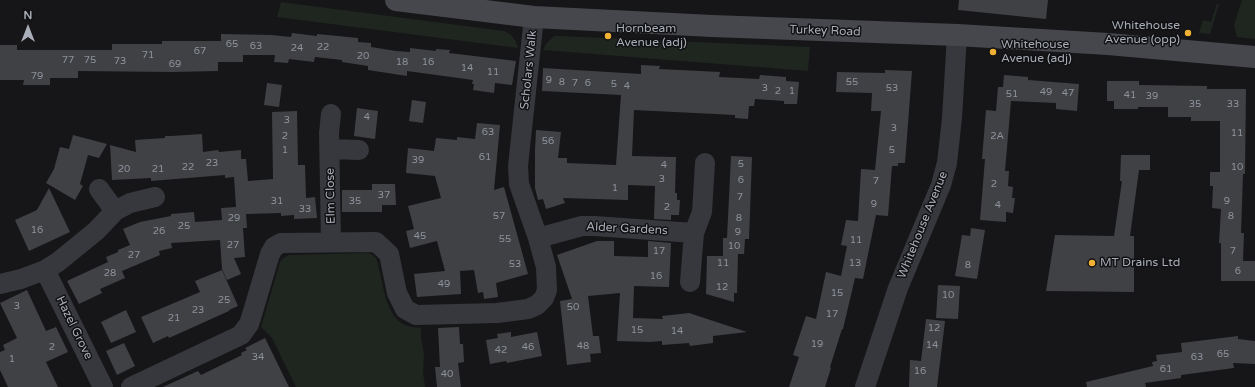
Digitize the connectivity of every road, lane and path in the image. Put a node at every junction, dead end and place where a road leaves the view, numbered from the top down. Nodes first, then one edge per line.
1 (396, 0) edge
2 (428, 2) edge
3 (534, 17) junction
4 (957, 35) junction
5 (1255, 57) edge
6 (331, 114) dead end
7 (330, 149) junction
8 (359, 150) dead end
9 (704, 163) dead end
10 (99, 189) dead end
11 (155, 197) dead end
12 (116, 211) junction
13 (694, 233) junction
14 (538, 238) junction
15 (332, 242) junction
16 (45, 270) junction
17 (690, 282) dead end
18 (0, 284) edge
19 (103, 387) edge
20 (131, 387) edge
21 (866, 387) edge

1 - 2 street, Turkey Road
2 - 3 street, Turkey Road
3 - 4 street, Turkey Road
3 - 14 street, Scholars Walk
4 - 5 street, Turkey Road
4 - 21 street, Whitehouse Avenue
6 - 7 street, Elm Close
7 - 8 street
7 - 15 street, Elm Close
9 - 13 street
10 - 12 street
11 - 12 street
12 - 16 street
13 - 14 street, Alder Gardens
13 - 17 street
14 - 15 street, Scholars Walk
15 - 20 street, Scholars Walk
16 - 18 street
16 - 19 street, Hazel Grove

